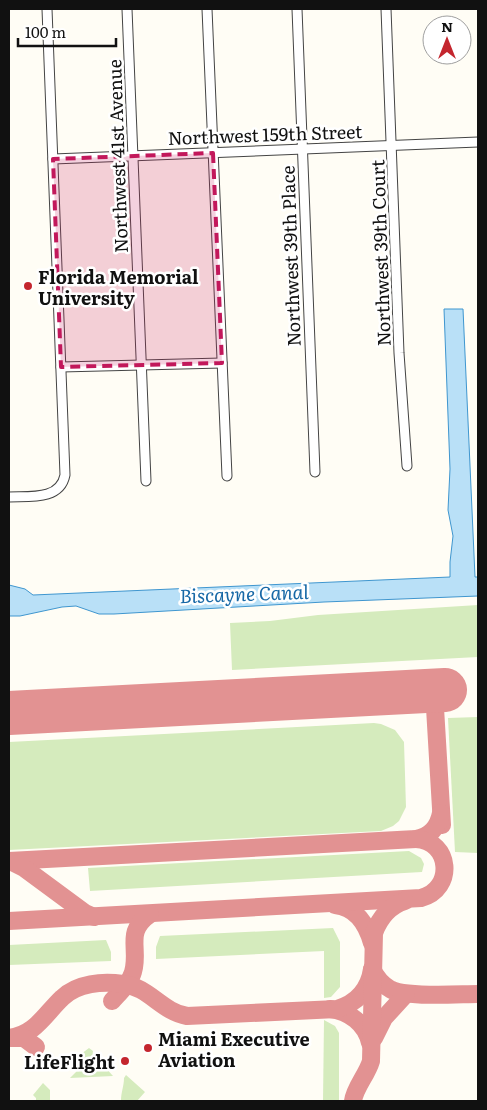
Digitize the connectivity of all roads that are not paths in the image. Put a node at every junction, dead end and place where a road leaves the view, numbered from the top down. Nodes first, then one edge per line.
1 (47, 9) edge
2 (127, 9) edge
3 (208, 9) edge
4 (297, 9) edge
5 (386, 9) edge
6 (478, 142) edge
7 (392, 146) junction
8 (302, 149) junction
9 (213, 153) junction
10 (132, 155) junction
11 (53, 159) junction
12 (222, 363) junction
13 (142, 364) junction
14 (61, 367) junction
15 (407, 466) dead end
16 (315, 472) dead end
17 (227, 476) dead end
18 (146, 481) dead end
19 (9, 497) edge

1 - 11 street
2 - 10 street, Northwest 41st Avenue
3 - 9 street
4 - 8 street, Northwest 39th Place
5 - 7 street, Northwest 39th Court
6 - 7 street, Northwest 159th Street
7 - 8 street, Northwest 159th Street
7 - 15 street, Northwest 39th Court
8 - 9 street, Northwest 159th Street
8 - 16 street, Northwest 39th Place
9 - 10 street, Northwest 159th Street
9 - 12 street
10 - 11 street, Northwest 159th Street
10 - 13 street, Northwest 41st Avenue
11 - 14 street
12 - 13 street
12 - 17 street
13 - 14 street
13 - 18 street, Northwest 41st Avenue
14 - 19 street

